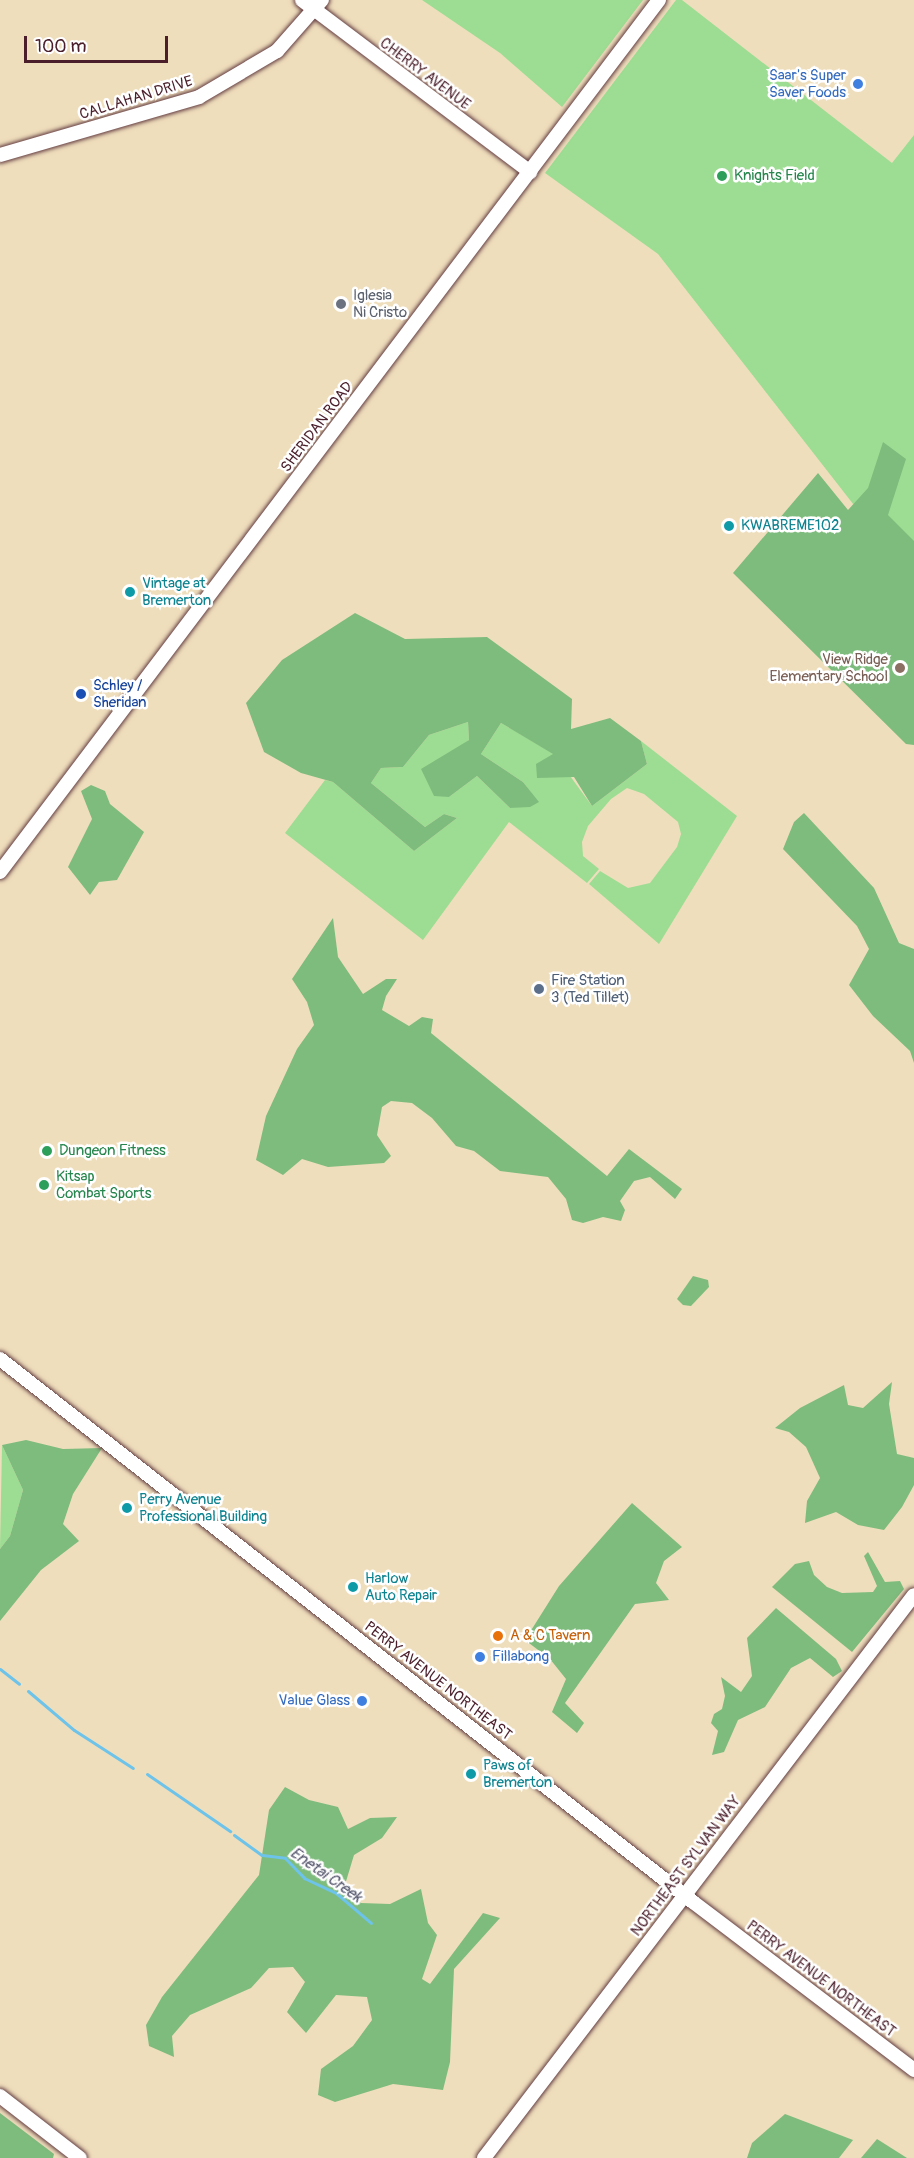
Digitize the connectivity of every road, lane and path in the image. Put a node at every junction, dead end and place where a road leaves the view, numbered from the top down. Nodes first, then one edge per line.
1 (302, 0) edge
2 (659, 0) edge
3 (318, 5) edge
4 (0, 155) edge
5 (530, 172) junction
6 (0, 872) edge
7 (0, 1359) edge
8 (914, 1595) edge
9 (684, 1895) junction
10 (914, 2070) edge
11 (0, 2096) edge
12 (80, 2158) edge
13 (484, 2158) edge

1 - 3 main road, CHERRY AVENUE
2 - 5 main road, SHERIDAN ROAD
3 - 4 main road, CALLAHAN DRIVE
3 - 5 main road, CHERRY AVENUE
5 - 6 main road, SHERIDAN ROAD
7 - 9 main road, PERRY AVENUE NORTHEAST
8 - 9 main road, NORTHEAST SYLVAN WAY
9 - 10 main road, PERRY AVENUE NORTHEAST
9 - 13 main road, NORTHEAST SYLVAN WAY
11 - 12 main road

